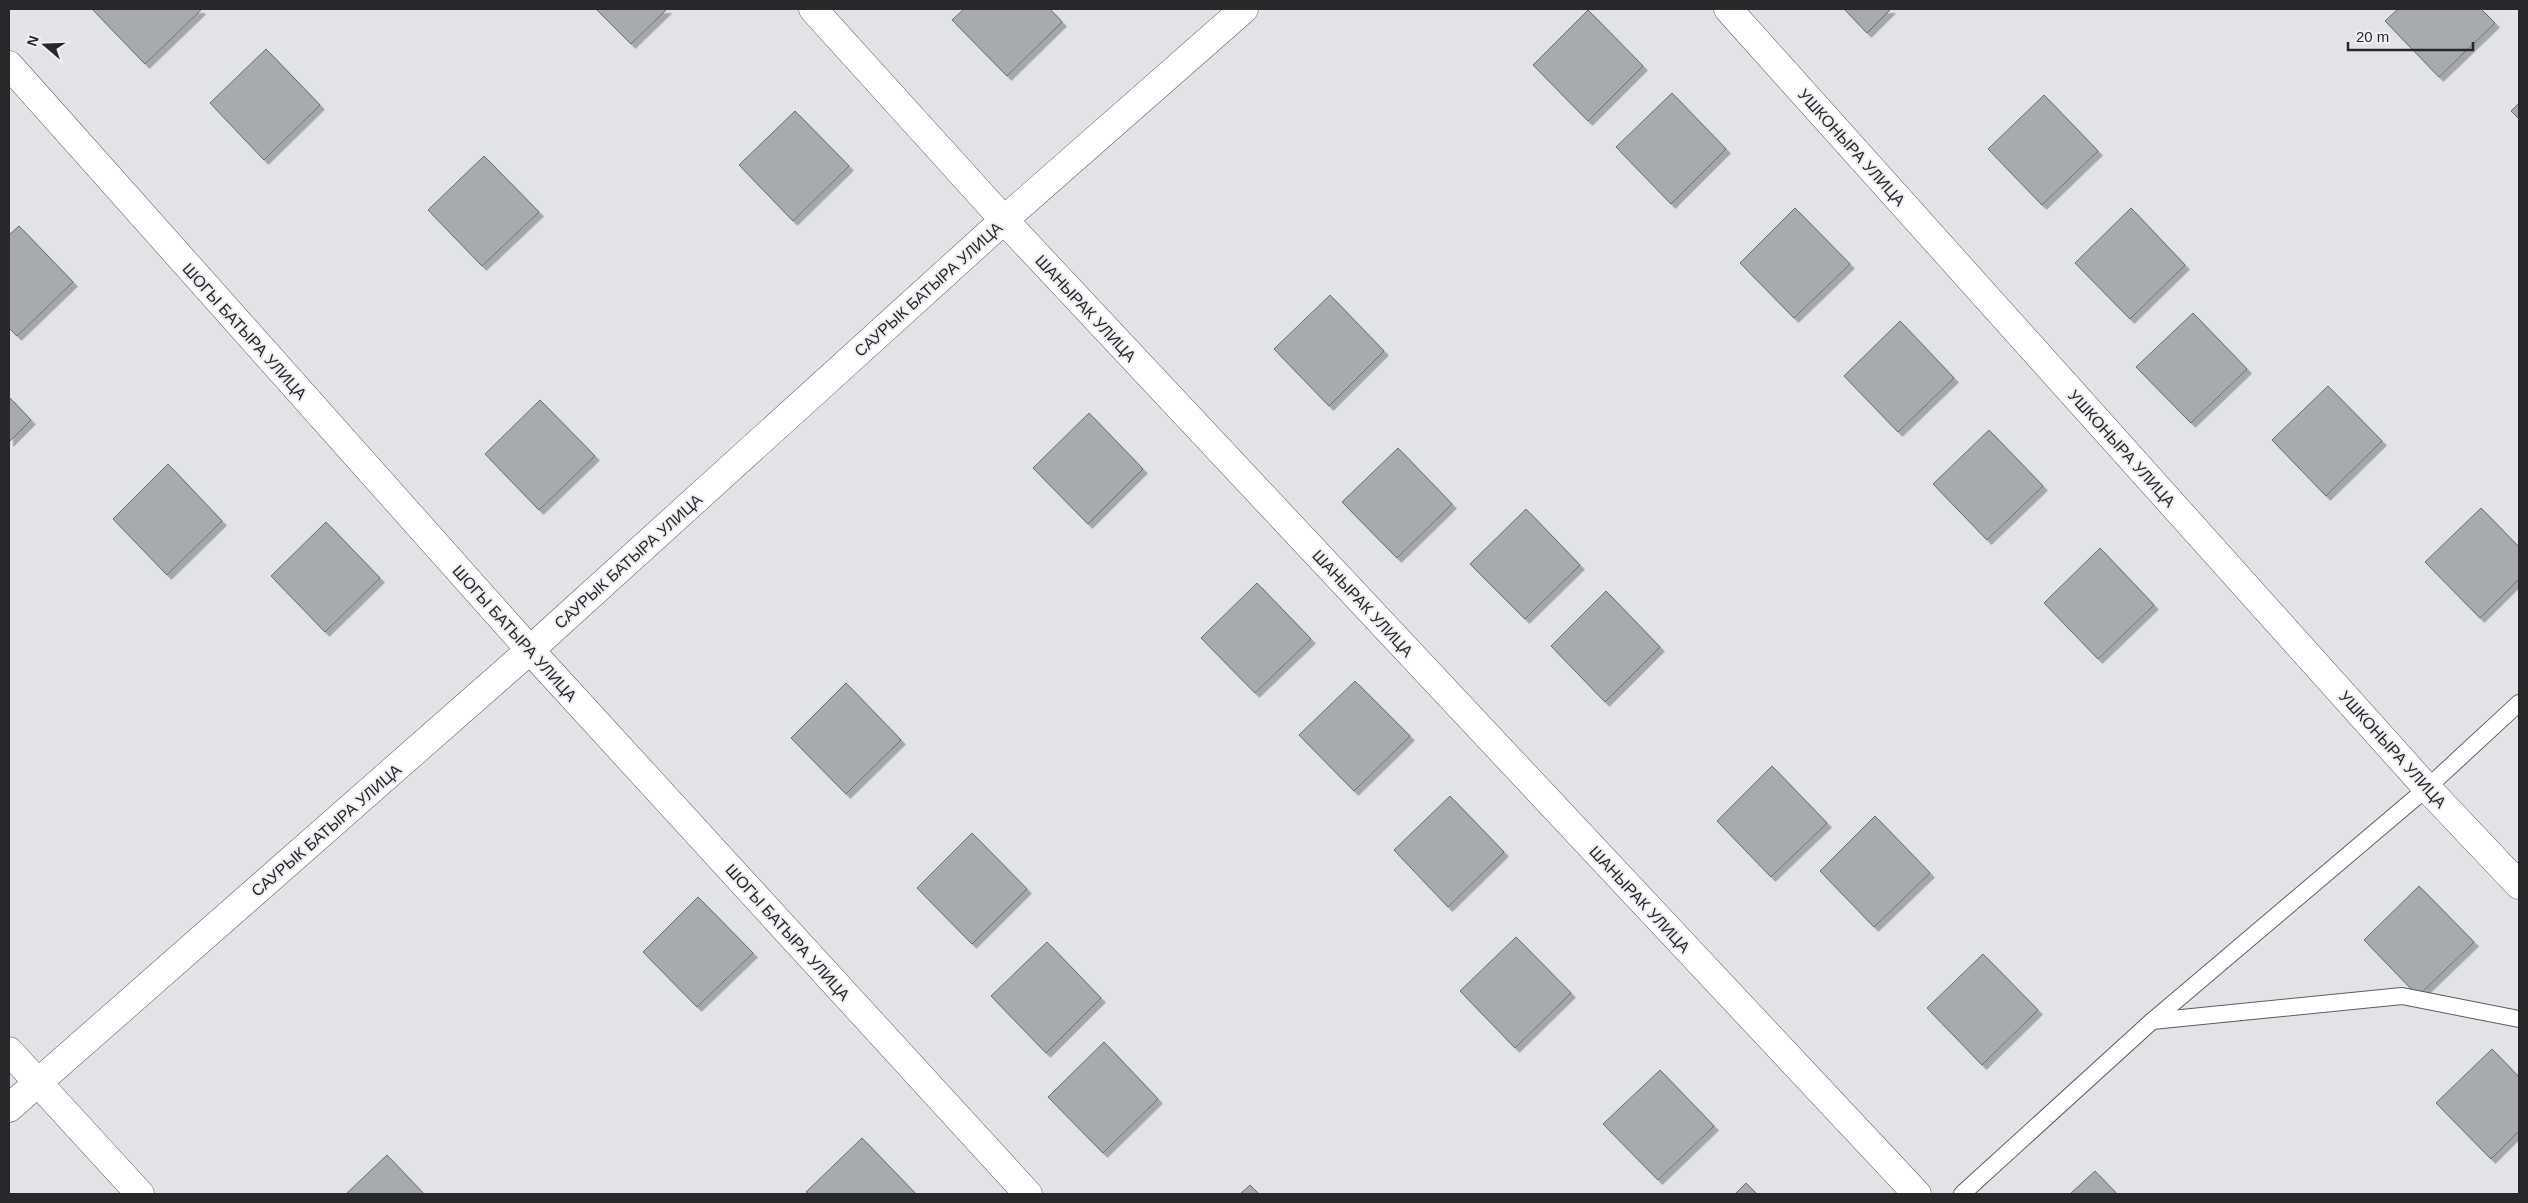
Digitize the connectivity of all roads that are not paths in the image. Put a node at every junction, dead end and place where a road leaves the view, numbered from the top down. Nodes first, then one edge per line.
1 (813, 9) edge
2 (1244, 9) edge
3 (1728, 9) edge
4 (9, 65) edge
5 (1004, 220) junction
6 (530, 650) junction
7 (2519, 702) edge
8 (2427, 788) junction
9 (2519, 885) edge
10 (2519, 1019) edge
11 (2152, 1021) junction
12 (9, 1051) edge
13 (38, 1084) junction
14 (9, 1108) edge
15 (140, 1194) edge
16 (1028, 1194) edge
17 (1917, 1194) edge
18 (1962, 1194) edge

1 - 5 street, ШАНЫРАК УЛИЦА
2 - 5 street, САУРЫК БАТЫРА УЛИЦА
3 - 8 street, УШКОНЫРА УЛИЦА
4 - 6 street, ШОГЫ БАТЫРА УЛИЦА
5 - 6 street, САУРЫК БАТЫРА УЛИЦА
5 - 17 street, ШАНЫРАК УЛИЦА
6 - 13 street, САУРЫК БАТЫРА УЛИЦА
6 - 16 street, ШОГЫ БАТЫРА УЛИЦА
7 - 8 lane
8 - 9 street, УШКОНЫРА УЛИЦА
8 - 11 lane
10 - 11 lane
11 - 18 lane
12 - 13 street
13 - 14 street, САУРЫК БАТЫРА УЛИЦА
13 - 15 street

